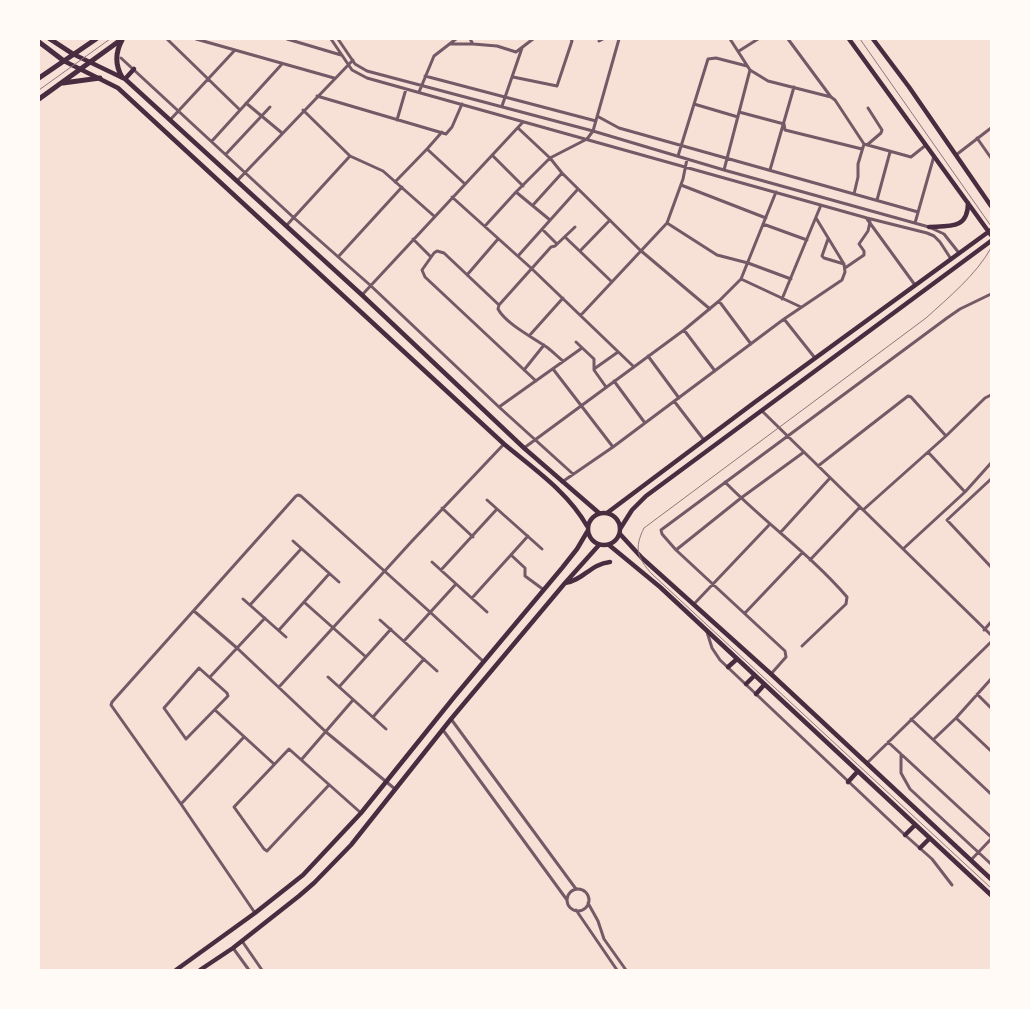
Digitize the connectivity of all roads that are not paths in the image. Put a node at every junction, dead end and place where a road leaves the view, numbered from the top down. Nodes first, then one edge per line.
1 (50, 39) edge
2 (96, 39) edge
3 (122, 39) edge
4 (167, 39) edge
5 (196, 39) edge
6 (286, 39) edge
7 (331, 39) edge
8 (338, 39) edge
9 (456, 39) edge
10 (470, 39) edge
11 (522, 39) edge
12 (533, 39) edge
13 (571, 39) edge
14 (603, 39) edge
15 (619, 39) edge
16 (730, 39) edge
17 (758, 39) edge
18 (788, 39) edge
19 (849, 39) edge
20 (872, 39) edge
21 (599, 41) dead end
22 (39, 42) edge
23 (450, 44) junction
24 (473, 44) junction
25 (524, 45) junction
26 (235, 50) junction
27 (739, 51) junction
28 (73, 54) junction
29 (342, 55) junction
30 (121, 58) dead end
31 (352, 60) junction
32 (64, 61) junction
33 (90, 62) junction
34 (282, 64) junction
35 (348, 64) junction
36 (748, 66) junction
37 (80, 69) junction
38 (134, 70) junction
39 (750, 70) junction
40 (425, 76) junction
41 (513, 76) junction
42 (39, 78) edge
43 (100, 78) junction
44 (124, 78) junction
45 (334, 78) junction
46 (208, 80) junction
47 (60, 84) junction
48 (421, 85) junction
49 (794, 87) junction
50 (406, 89) junction
51 (419, 92) junction
52 (317, 96) junction
53 (506, 97) junction
54 (831, 97) junction
55 (39, 99) edge
56 (246, 103) junction
57 (462, 104) junction
58 (694, 104) junction
59 (502, 106) junction
60 (270, 107) dead end
61 (868, 108) dead end
62 (240, 110) junction
63 (303, 110) junction
64 (180, 111) junction
65 (739, 112) junction
66 (262, 116) junction
67 (597, 116) junction
68 (738, 117) junction
69 (170, 120) junction
70 (397, 120) junction
71 (523, 122) junction
72 (596, 122) junction
73 (784, 124) junction
74 (518, 128) junction
75 (991, 128) edge
76 (593, 131) junction
77 (442, 132) junction
78 (282, 133) junction
79 (977, 138) junction
80 (587, 139) junction
81 (212, 141) junction
82 (681, 145) junction
83 (865, 145) junction
84 (927, 145) junction
85 (428, 148) junction
86 (862, 149) junction
87 (890, 152) junction
88 (226, 154) junction
89 (492, 155) junction
90 (956, 155) junction
91 (350, 156) junction
92 (678, 156) junction
93 (935, 156) junction
94 (550, 158) junction
95 (991, 158) edge
96 (687, 159) junction
97 (727, 159) junction
98 (686, 168) junction
99 (724, 170) junction
100 (770, 170) junction
101 (245, 171) junction
102 (562, 173) junction
103 (237, 181) junction
104 (395, 182) junction
105 (465, 184) junction
106 (681, 185) junction
107 (523, 186) junction
108 (402, 188) junction
109 (578, 189) junction
110 (516, 192) junction
111 (776, 192) junction
112 (854, 194) junction
113 (452, 198) junction
114 (877, 200) junction
115 (968, 202) junction
116 (533, 205) junction
117 (821, 205) junction
118 (991, 206) edge
119 (918, 212) junction
120 (434, 216) junction
121 (294, 217) junction
122 (766, 218) junction
123 (816, 218) junction
124 (867, 218) junction
125 (550, 220) junction
126 (610, 220) junction
127 (870, 222) junction
128 (667, 223) junction
129 (915, 223) junction
130 (764, 224) junction
131 (286, 226) junction
132 (485, 226) junction
133 (575, 226) dead end
134 (929, 226) junction
135 (542, 229) junction
136 (990, 232) edge
137 (565, 237) junction
138 (498, 239) junction
139 (828, 239) junction
140 (413, 240) junction
141 (807, 240) junction
142 (991, 241) edge
143 (557, 244) junction
144 (640, 250) junction
145 (580, 251) junction
146 (959, 254) junction
147 (518, 256) junction
148 (338, 257) junction
149 (431, 257) junction
150 (951, 259) junction
151 (748, 263) junction
152 (844, 266) junction
153 (531, 268) junction
154 (467, 275) junction
155 (741, 279) junction
156 (791, 279) junction
157 (612, 282) junction
158 (915, 284) junction
159 (370, 286) junction
160 (991, 294) edge
161 (362, 295) junction
162 (563, 298) junction
163 (782, 299) junction
164 (719, 301) junction
165 (498, 305) junction
166 (710, 308) junction
167 (801, 308) junction
168 (581, 315) junction
169 (784, 319) junction
170 (684, 330) junction
171 (529, 336) junction
172 (576, 342) dead end
173 (751, 344) junction
174 (544, 345) junction
175 (582, 348) junction
176 (618, 352) junction
177 (648, 356) junction
178 (815, 358) junction
179 (563, 361) junction
180 (633, 366) junction
181 (553, 369) junction
182 (524, 370) junction
183 (594, 370) junction
184 (715, 371) junction
185 (536, 381) junction
186 (614, 381) junction
187 (606, 387) junction
188 (991, 395) edge
189 (678, 398) junction
190 (674, 401) junction
191 (582, 405) junction
192 (499, 407) junction
193 (762, 411) junction
194 (645, 423) junction
195 (786, 436) junction
196 (946, 436) junction
197 (535, 440) junction
198 (704, 440) junction
199 (504, 444) junction
200 (613, 446) junction
201 (524, 448) junction
202 (804, 452) junction
203 (928, 452) junction
204 (991, 463) edge
205 (818, 466) junction
206 (573, 474) junction
207 (830, 478) junction
208 (991, 478) edge
209 (562, 482) junction
210 (726, 482) junction
211 (965, 492) junction
212 (741, 498) junction
213 (487, 500) dead end
214 (442, 508) junction
215 (861, 508) junction
216 (497, 510) junction
217 (599, 513) junction
218 (607, 513) junction
219 (770, 524) junction
220 (587, 526) junction
221 (588, 532) junction
222 (620, 532) junction
223 (780, 533) junction
224 (528, 536) junction
225 (473, 537) junction
226 (293, 541) dead end
227 (599, 545) junction
228 (609, 545) junction
229 (301, 549) junction
230 (542, 549) dead end
231 (902, 549) junction
232 (676, 550) junction
233 (802, 553) junction
234 (511, 555) junction
235 (810, 560) junction
236 (432, 562) dead end
237 (610, 562) dead end
238 (991, 567) edge
239 (441, 570) junction
240 (384, 572) junction
241 (329, 574) junction
242 (339, 582) dead end
243 (564, 583) junction
244 (456, 584) junction
245 (713, 584) junction
246 (544, 590) junction
247 (472, 598) junction
248 (243, 599) dead end
249 (304, 602) junction
250 (694, 604) junction
251 (250, 605) junction
252 (194, 611) junction
253 (430, 612) junction
254 (487, 612) dead end
255 (745, 613) junction
256 (265, 618) junction
257 (380, 620) dead end
258 (991, 622) edge
259 (332, 629) junction
260 (391, 629) junction
261 (279, 630) junction
262 (984, 630) junction
263 (707, 632) junction
264 (991, 635) edge
265 (286, 636) dead end
266 (404, 641) junction
267 (991, 642) edge
268 (802, 646) dead end
269 (237, 648) junction
270 (366, 658) junction
271 (424, 659) junction
272 (737, 659) junction
273 (484, 662) junction
274 (728, 668) junction
275 (437, 671) dead end
276 (771, 674) junction
277 (754, 676) junction
278 (210, 677) junction
279 (328, 677) dead end
280 (991, 679) edge
281 (746, 684) junction
282 (764, 685) junction
283 (278, 687) junction
284 (339, 687) junction
285 (756, 694) junction
286 (977, 694) junction
287 (353, 700) junction
288 (991, 708) edge
289 (215, 710) junction
290 (373, 717) junction
291 (956, 718) junction
292 (451, 719) junction
293 (911, 719) junction
294 (386, 729) dead end
295 (442, 729) junction
296 (326, 732) junction
297 (244, 737) junction
298 (934, 739) junction
299 (888, 742) junction
300 (991, 751) edge
301 (901, 754) junction
302 (302, 759) junction
303 (867, 763) junction
304 (274, 764) junction
305 (858, 771) junction
306 (386, 781) junction
307 (848, 782) junction
308 (330, 785) junction
309 (395, 789) junction
310 (991, 794) edge
311 (181, 804) junction
312 (361, 813) junction
313 (916, 825) junction
314 (905, 835) junction
315 (930, 838) junction
316 (991, 838) edge
317 (920, 848) junction
318 (979, 852) junction
319 (971, 860) junction
320 (991, 864) edge
321 (991, 879) edge
322 (952, 885) dead end
323 (576, 889) junction
324 (991, 895) edge
325 (567, 900) junction
326 (588, 903) junction
327 (576, 910) junction
328 (256, 913) junction
329 (242, 941) junction
330 (233, 948) junction
331 (176, 970) edge
332 (200, 970) edge
333 (249, 970) edge
334 (262, 970) edge
335 (617, 970) edge
336 (626, 970) edge

1 - 28 main road
2 - 28 main road
3 - 33 main road
3 - 44 main road
4 - 46 street
5 - 26 street
6 - 29 street
7 - 29 street
8 - 31 street
9 - 23 street
10 - 24 street
11 - 25 street
12 - 25 street
13 - 41 street
14 - 21 street
15 - 67 street
16 - 27 street
17 - 27 street
18 - 54 street
19 - 84 main road
20 - 90 main road
22 - 32 main road
23 - 24 street
23 - 40 street
24 - 25 street
25 - 41 street
26 - 34 street
26 - 46 street
27 - 36 street
28 - 32 main road
28 - 33 main road
29 - 35 street
30 - 38 street
31 - 35 street
31 - 48 street
32 - 37 main road
32 - 42 main road
33 - 37 main road
33 - 44 main road
34 - 45 street
34 - 56 street
35 - 45 street
35 - 50 street
36 - 39 street
36 - 58 street
37 - 43 main road
37 - 47 main road
38 - 44 main road
38 - 64 street
39 - 49 street
39 - 65 street
40 - 48 street
40 - 53 street
41 - 53 street
43 - 47 main road
43 - 199 main road
44 - 69 main road
45 - 52 street
46 - 62 street
46 - 64 street
47 - 55 main road
48 - 51 street
48 - 59 street
49 - 54 street
49 - 73 street
50 - 51 street
50 - 70 street
51 - 57 street
52 - 63 street
52 - 70 street
53 - 59 street
53 - 72 street
54 - 83 street
56 - 62 street
56 - 66 street
57 - 71 street
57 - 77 street
58 - 68 street
58 - 82 street
59 - 76 street
60 - 66 street
61 - 83 street
62 - 81 street
63 - 78 street
63 - 91 street
64 - 69 street
64 - 81 street
65 - 68 street
65 - 73 street
66 - 78 street
66 - 88 street
67 - 72 street
67 - 82 street
68 - 97 street
69 - 103 main road
70 - 77 street
71 - 74 street
71 - 80 street
72 - 76 street
73 - 86 street
73 - 100 street
74 - 89 street
74 - 94 street
75 - 79 street
76 - 80 street
76 - 92 street
77 - 85 street
78 - 101 street
79 - 90 street
79 - 95 street
80 - 94 street
80 - 98 street
81 - 88 street
82 - 92 street
82 - 97 street
83 - 86 street
83 - 87 street
84 - 87 street
84 - 93 main road
85 - 104 street
85 - 105 street
86 - 112 street
87 - 114 street
88 - 101 street
89 - 105 street
89 - 107 street
90 - 118 main road
91 - 104 street
91 - 121 street
92 - 96 street
93 - 115 main road
93 - 119 street
94 - 102 street
94 - 107 street
96 - 98 street
96 - 99 street
97 - 99 street
97 - 100 street
98 - 106 street
98 - 111 street
99 - 129 street
100 - 112 street
101 - 103 street
101 - 121 street
102 - 109 street
102 - 116 street
103 - 131 main road
104 - 108 street
105 - 113 street
106 - 122 street
106 - 128 street
107 - 110 street
108 - 120 street
108 - 148 street
109 - 125 street
109 - 126 street
110 - 116 street
110 - 132 street
111 - 117 street
111 - 122 street
112 - 114 street
113 - 120 street
113 - 132 street
114 - 119 street
115 - 134 main road
115 - 136 main road
116 - 125 street
117 - 123 street
117 - 124 street
119 - 129 street
120 - 140 street
121 - 131 street
121 - 148 street
122 - 130 street
123 - 139 street
123 - 141 street
124 - 127 street
124 - 150 street
125 - 135 street
126 - 144 street
126 - 145 street
127 - 152 street
127 - 158 street
128 - 144 street
128 - 151 street
129 - 134 street
130 - 141 street
130 - 151 street
131 - 161 main road
132 - 138 street
133 - 137 street
134 - 146 street
135 - 143 street
135 - 147 street
136 - 146 main road
137 - 143 street
137 - 145 street
138 - 147 street
138 - 154 street
139 - 152 street
139 - 152 street
140 - 149 street
140 - 159 street
141 - 156 street
142 - 193 main road
143 - 153 street
144 - 157 street
144 - 166 street
145 - 157 street
146 - 150 main road
147 - 153 street
148 - 159 street
149 - 154 street
149 - 182 street
150 - 158 main road
151 - 155 street
151 - 156 street
152 - 167 street
153 - 162 street
153 - 165 street
154 - 165 street
155 - 163 street
155 - 164 street
156 - 163 street
157 - 168 street
158 - 178 main road
159 - 161 street
159 - 192 street
160 - 195 street
161 - 201 main road
162 - 168 street
162 - 171 street
163 - 167 street
164 - 166 street
164 - 173 street
165 - 171 street
166 - 170 street
167 - 169 street
168 - 176 street
169 - 173 street
169 - 178 street
170 - 177 street
170 - 184 street
171 - 174 street
172 - 175 street
173 - 184 street
174 - 179 street
174 - 182 street
175 - 179 street
175 - 183 street
176 - 180 street
176 - 183 street
177 - 180 street
177 - 189 street
178 - 198 main road
179 - 181 street
180 - 186 street
181 - 185 street
181 - 191 street
182 - 185 street
183 - 187 street
184 - 189 street
185 - 192 street
186 - 187 street
186 - 194 street
187 - 191 street
188 - 196 street
189 - 190 street
190 - 194 street
190 - 198 street
191 - 197 street
191 - 200 street
192 - 197 street
193 - 195 street
193 - 222 main road
194 - 200 street
195 - 202 street
195 - 210 street
196 - 203 street
196 - 205 street
197 - 201 street
197 - 206 street
198 - 218 main road
199 - 214 street
199 - 220 main road
200 - 206 street
201 - 209 main road
202 - 205 street
202 - 212 street
203 - 211 street
203 - 215 street
204 - 211 street
205 - 207 street
206 - 209 street
207 - 215 street
207 - 223 street
208 - 238 street
209 - 217 main road
210 - 212 street
210 - 232 street
211 - 231 street
212 - 219 street
212 - 232 street
213 - 216 street
214 - 225 street
214 - 240 street
215 - 231 street
215 - 235 street
216 - 224 street
216 - 225 street
217 - 218 main road
217 - 220 main road
218 - 222 main road
219 - 223 street
219 - 245 street
220 - 221 main road
221 - 227 main road
221 - 246 main road
222 - 228 main road
222 - 250 main road
223 - 233 street
224 - 230 street
224 - 234 street
225 - 239 street
226 - 229 street
227 - 228 main road
227 - 243 main road
228 - 263 main road
229 - 241 street
229 - 251 street
231 - 262 street
232 - 245 street
233 - 235 street
233 - 255 street
234 - 246 street
234 - 247 street
235 - 268 street
236 - 239 street
237 - 243 main road
239 - 244 street
240 - 252 street
240 - 253 street
240 - 259 street
241 - 242 street
241 - 249 street
243 - 292 main road
244 - 247 street
244 - 253 street
245 - 250 street
245 - 255 street
246 - 273 main road
247 - 254 street
248 - 251 street
249 - 259 street
249 - 261 street
250 - 276 main road
251 - 256 street
252 - 269 street
252 - 311 street
253 - 266 street
253 - 273 street
255 - 276 street
256 - 261 street
256 - 269 street
257 - 260 street
258 - 262 street
259 - 270 street
259 - 283 street
260 - 266 street
260 - 270 street
261 - 265 street
262 - 264 street
263 - 272 main road
263 - 274 street
266 - 271 street
267 - 293 street
269 - 278 street
269 - 283 street
270 - 284 street
271 - 275 street
271 - 290 street
272 - 274 main road
272 - 277 main road
273 - 306 main road
274 - 281 street
276 - 303 main road
277 - 281 main road
277 - 282 main road
278 - 289 street
278 - 289 street
279 - 284 street
280 - 286 street
281 - 285 street
282 - 285 main road
282 - 305 main road
283 - 296 street
284 - 287 street
285 - 307 street
286 - 288 street
286 - 291 street
287 - 290 street
287 - 296 street
289 - 297 street
290 - 294 street
291 - 298 street
291 - 300 street
292 - 295 main road
292 - 323 street
293 - 298 street
293 - 299 street
295 - 309 main road
295 - 325 street
296 - 302 street
296 - 306 street
297 - 304 street
297 - 311 street
298 - 310 street
299 - 301 street
299 - 303 street
301 - 316 street
301 - 318 street
302 - 304 street
302 - 308 street
303 - 319 main road
304 - 308 street
305 - 307 main road
305 - 313 main road
306 - 309 street
306 - 312 main road
307 - 314 street
308 - 312 street
309 - 329 main road
311 - 328 street
312 - 328 main road
313 - 314 main road
313 - 315 main road
314 - 317 street
315 - 317 main road
315 - 324 main road
316 - 318 street
317 - 322 street
318 - 319 street
318 - 320 street
319 - 321 main road
323 - 325 street
323 - 326 street
325 - 327 street
326 - 327 street
326 - 336 street
327 - 335 street
328 - 331 main road
329 - 330 main road
329 - 334 street
330 - 332 main road
330 - 333 street

